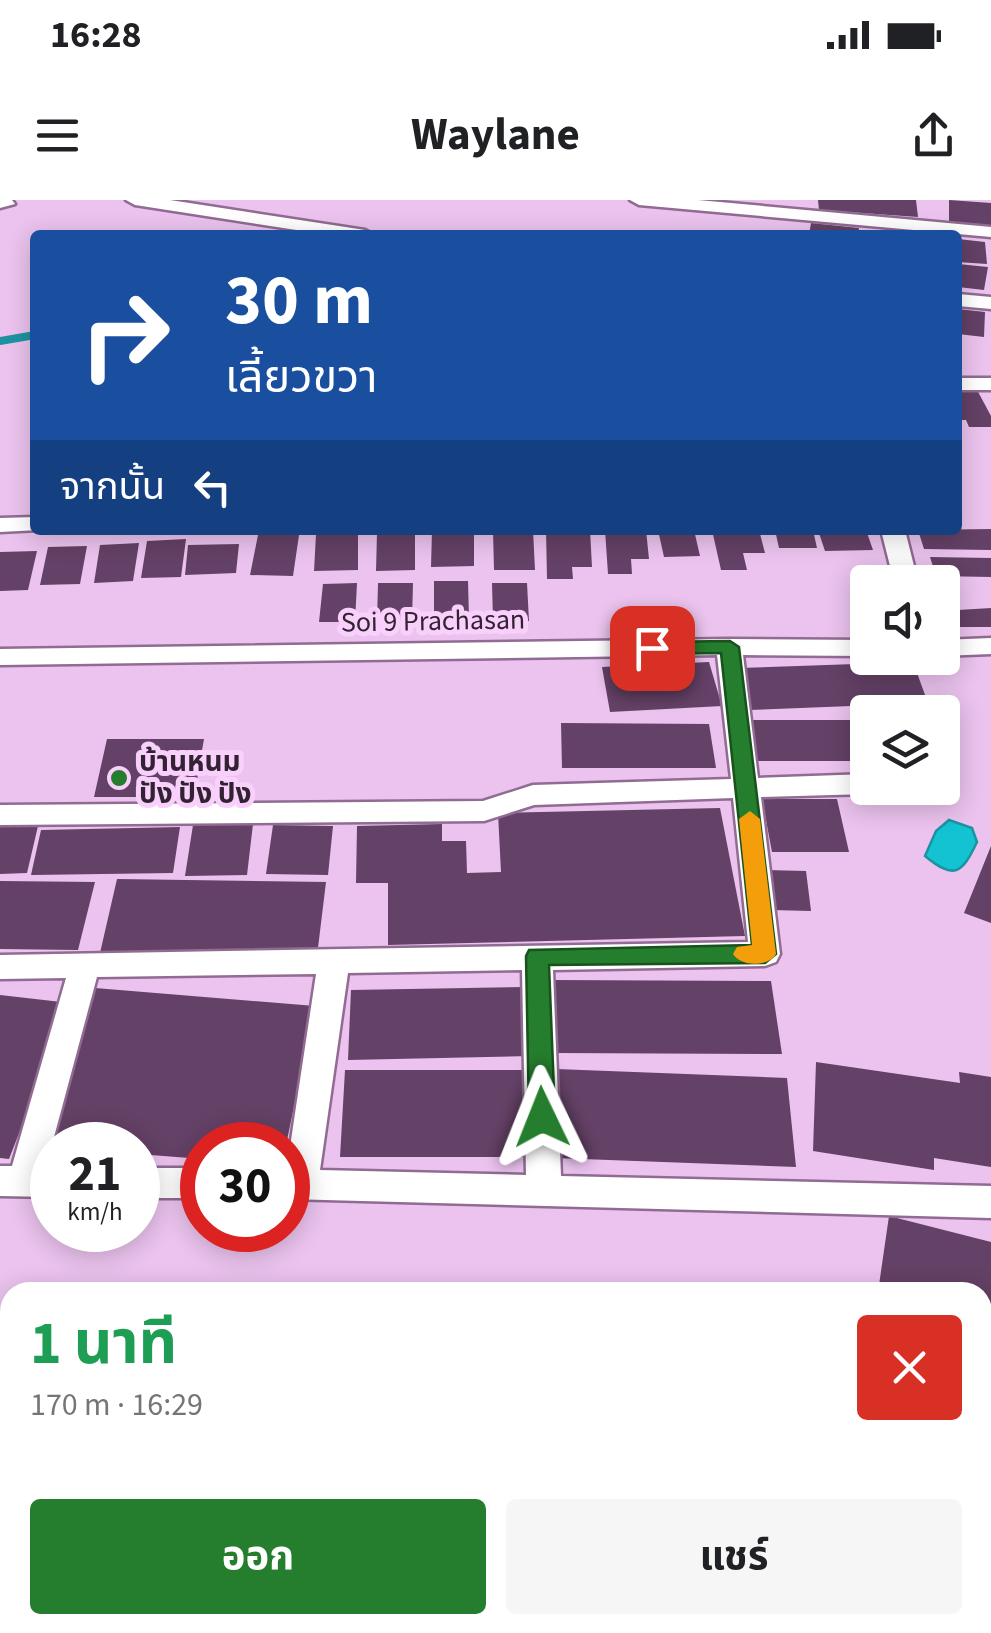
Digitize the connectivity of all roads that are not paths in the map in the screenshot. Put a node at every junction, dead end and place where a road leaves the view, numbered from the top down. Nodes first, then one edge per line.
1 (135, 200) edge
2 (639, 200) edge
3 (930, 200) edge
4 (798, 217) edge
5 (928, 226) junction
6 (333, 230) edge
7 (775, 230) edge
8 (991, 232) edge
9 (962, 300) edge
10 (991, 304) edge
11 (962, 384) edge
12 (991, 384) edge
13 (0, 524) edge
14 (30, 524) edge
15 (893, 535) edge
16 (901, 565) edge
17 (991, 646) edge
18 (730, 647) junction
19 (960, 647) edge
20 (850, 648) edge
21 (0, 658) edge
22 (850, 785) edge
23 (746, 788) junction
24 (0, 816) edge
25 (537, 956) junction
26 (334, 960) junction
27 (0, 966) edge
28 (84, 966) junction
29 (305, 1122) edge
30 (26, 1182) edge
31 (310, 1184) edge
32 (544, 1189) junction
33 (991, 1202) edge

1 - 6 street
2 - 4 street
3 - 5 street
4 - 5 street
4 - 7 street
5 - 8 street
9 - 10 street
11 - 12 street
13 - 14 street
15 - 16 street
17 - 19 street
18 - 20 street, Soi 9 Prachasan
18 - 21 street, Soi 9 Prachasan
18 - 23 street
22 - 23 street
23 - 24 street
23 - 25 street
25 - 26 street
25 - 32 street
26 - 28 street
26 - 29 street
27 - 28 street
28 - 30 street
31 - 32 street
32 - 33 street

